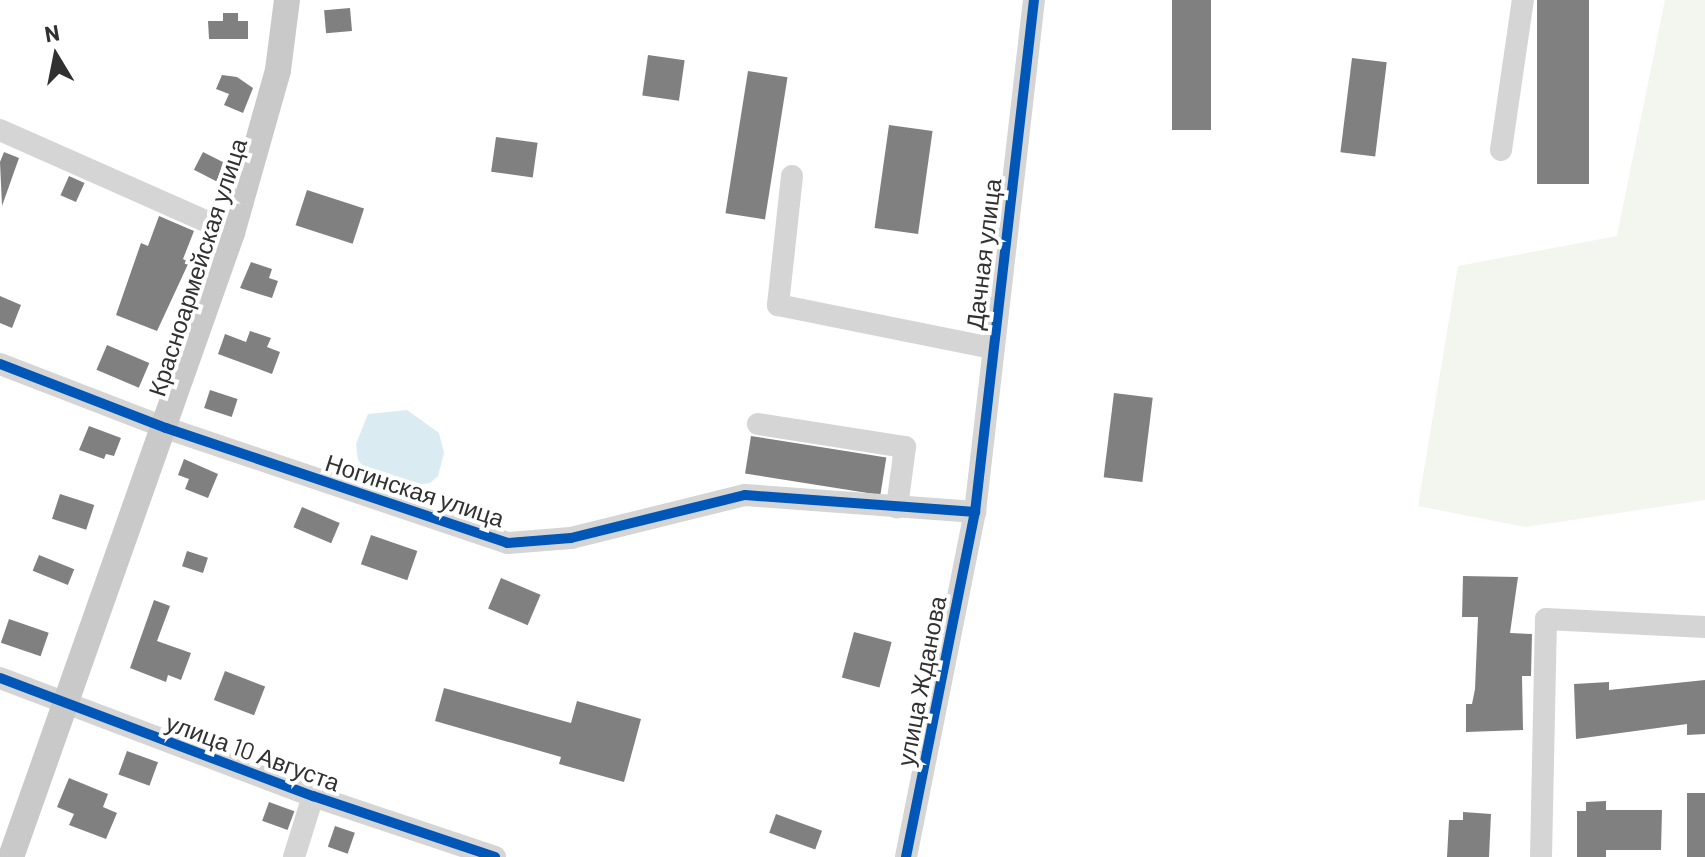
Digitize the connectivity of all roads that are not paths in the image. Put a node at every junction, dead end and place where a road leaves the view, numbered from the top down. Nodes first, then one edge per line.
1 (287, 0) edge
2 (1034, 0) edge
3 (1523, 0) edge
4 (2, 131) edge
5 (1501, 150) dead end
6 (792, 176) dead end
7 (232, 233) junction
8 (992, 348) junction
9 (0, 364) edge
10 (758, 424) dead end
11 (166, 428) junction
12 (897, 507) junction
13 (975, 512) junction
14 (1705, 627) edge
15 (0, 678) edge
16 (68, 704) junction
17 (313, 796) junction
18 (11, 857) edge
19 (294, 857) edge
20 (495, 857) edge
21 (906, 857) edge
22 (1541, 857) edge

1 - 7 main road, Красноармейская улица
2 - 8 street, Дачная улица
3 - 5 street
4 - 7 street
6 - 8 street
7 - 11 main road, Красноармейская улица
8 - 13 street, Дачная улица
9 - 11 street, Ногинская улица
10 - 12 street
11 - 12 street, Ногинская улица
11 - 16 main road, Красноармейская улица
12 - 13 street, Ногинская улица
13 - 21 street, улица Жданова
14 - 22 street
15 - 16 street, улица 10 Августа
16 - 17 street, улица 10 Августа
16 - 18 main road, Красноармейская улица
17 - 19 street
17 - 20 street, улица 10 Августа

